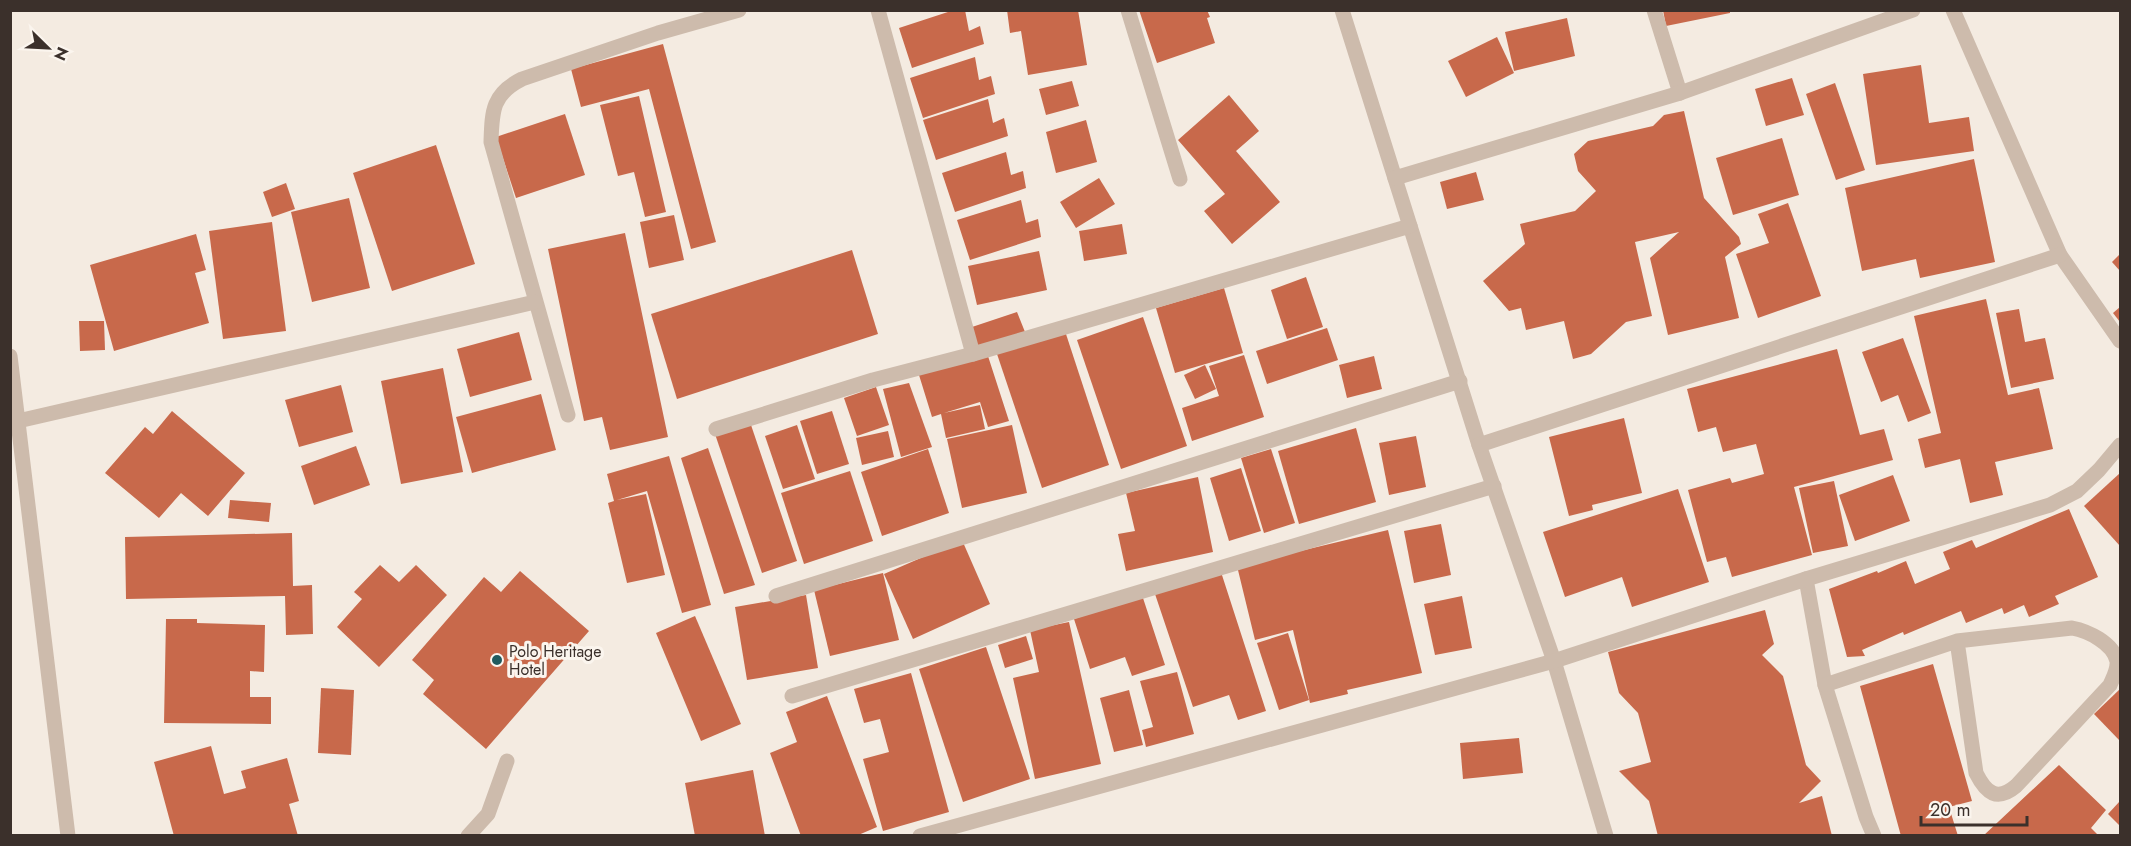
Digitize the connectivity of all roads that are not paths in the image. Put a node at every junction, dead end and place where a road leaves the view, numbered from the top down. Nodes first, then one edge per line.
1 (739, 10) edge
2 (878, 10) edge
3 (1128, 10) edge
4 (1342, 10) edge
5 (1654, 10) edge
6 (1913, 10) edge
7 (1953, 10) edge
8 (1680, 93) junction
9 (1395, 178) junction
10 (1180, 179) dead end
11 (1410, 226) junction
12 (2060, 255) junction
13 (535, 302) junction
14 (2121, 342) edge
15 (973, 354) junction
16 (10, 356) edge
17 (1460, 381) junction
18 (568, 415) dead end
19 (18, 421) junction
20 (716, 429) dead end
21 (1479, 445) junction
22 (2121, 445) edge
23 (1494, 486) junction
24 (1806, 579) junction
25 (776, 596) dead end
26 (1957, 640) junction
27 (1554, 661) junction
28 (1825, 685) junction
29 (792, 696) dead end
30 (507, 761) dead end
31 (68, 836) edge
32 (468, 836) edge
33 (920, 836) edge
34 (1606, 836) edge
35 (1874, 836) edge

1 - 13 street
2 - 15 street
3 - 10 street
4 - 9 street
5 - 8 street
6 - 8 street
7 - 12 street
8 - 9 street
9 - 11 street
11 - 15 street
11 - 17 street
12 - 14 street
12 - 21 street
13 - 18 street
13 - 19 street
15 - 20 street
16 - 19 street
17 - 21 street
17 - 25 street
19 - 31 street
21 - 23 street
22 - 24 street
23 - 27 street
23 - 29 street
24 - 27 street
24 - 28 street
26 - 26 street
26 - 28 street
27 - 33 street
27 - 34 street
28 - 35 street
30 - 32 street

